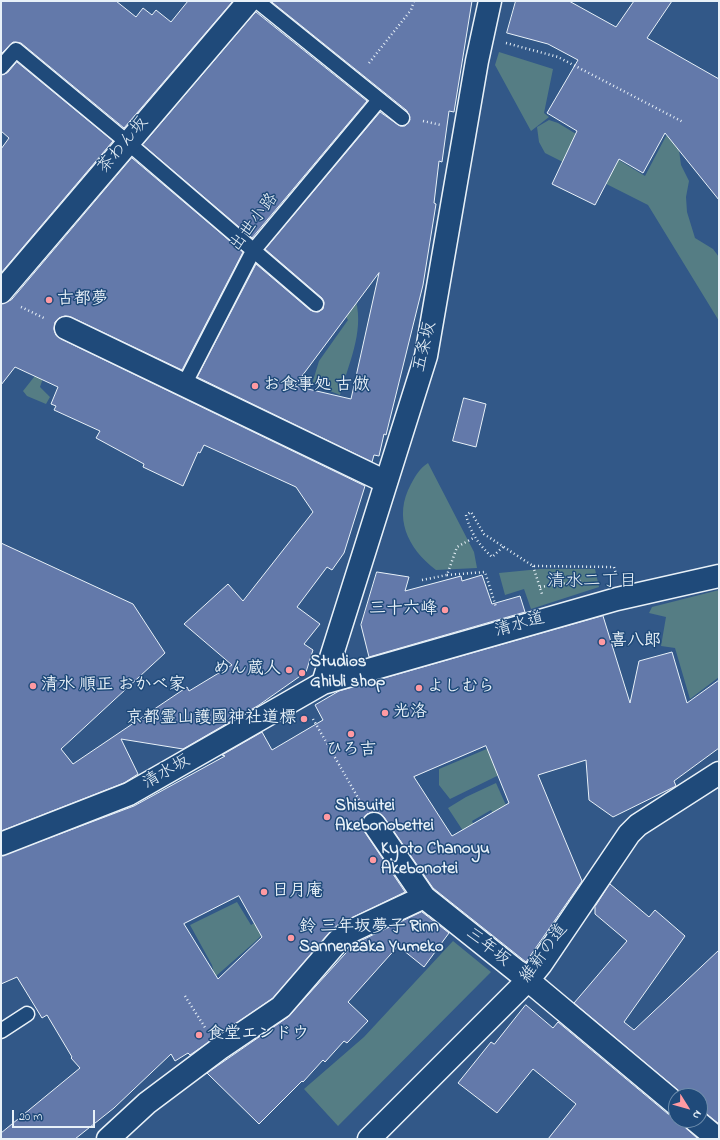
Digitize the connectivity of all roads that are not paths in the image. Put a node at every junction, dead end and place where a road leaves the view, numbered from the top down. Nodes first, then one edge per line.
1 (249, 1) edge
2 (257, 1) edge
3 (490, 1) edge
4 (1, 67) edge
5 (379, 100) junction
6 (402, 118) road end
7 (127, 142) junction
8 (253, 250) junction
9 (8, 298) edge
10 (316, 304) dead end
11 (66, 328) road end
12 (184, 385) junction
13 (386, 482) junction
14 (719, 576) edge
15 (323, 683) junction
16 (719, 773) edge
17 (374, 824) road end
18 (1, 844) edge
19 (424, 897) junction
20 (528, 980) junction
21 (27, 1014) dead end
22 (1, 1031) edge
23 (668, 1097) edge
24 (705, 1128) edge
25 (108, 1139) edge
26 (369, 1139) edge
27 (718, 1139) edge

1 - 7 street, 茶わん坂
2 - 5 lane
3 - 13 street, 五条坂
4 - 7 lane
5 - 6 lane
5 - 8 lane, 出世小路
7 - 8 lane
7 - 9 street, 茶わん坂
8 - 10 lane
8 - 12 lane, 出世小路
11 - 12 street
12 - 13 street
13 - 15 street, 五条坂
14 - 15 street, 清水道
15 - 18 street, 清水坂
16 - 20 street, 維新の道
17 - 19 street
19 - 20 street
19 - 25 street
20 - 23 street
20 - 26 street, 維新の道
21 - 22 lane
24 - 27 street

